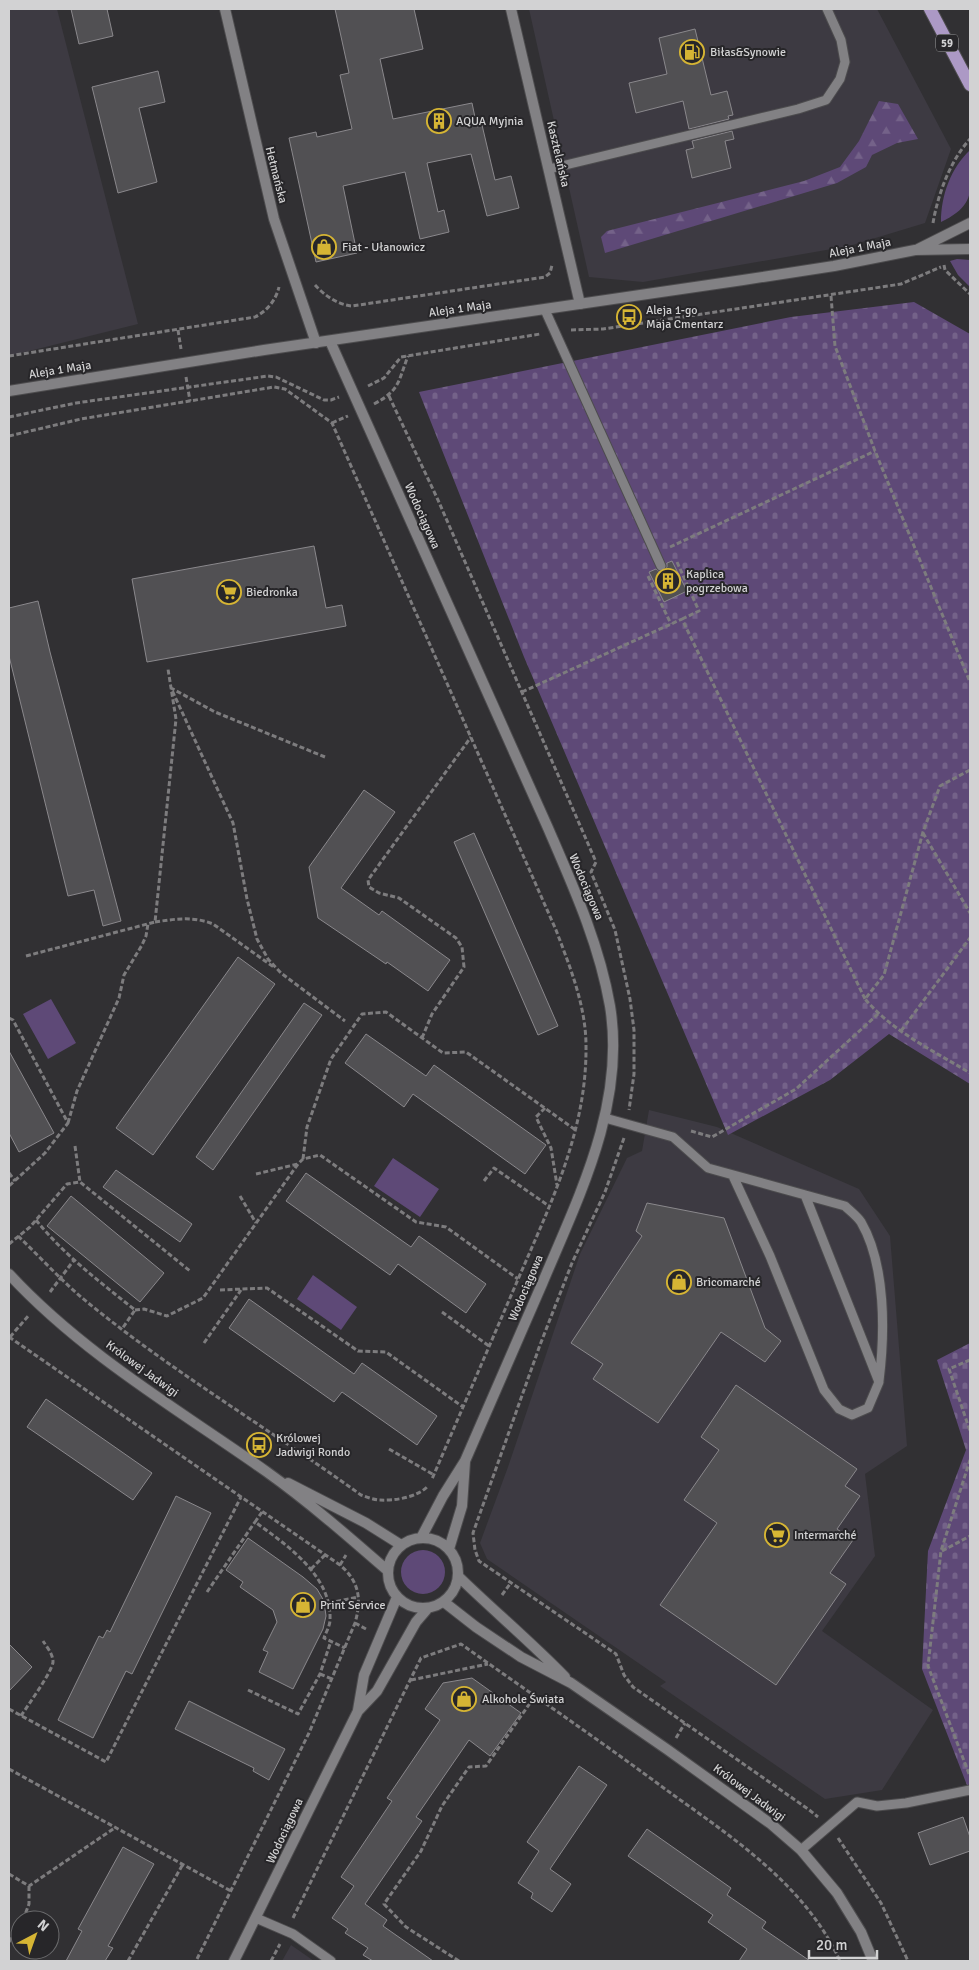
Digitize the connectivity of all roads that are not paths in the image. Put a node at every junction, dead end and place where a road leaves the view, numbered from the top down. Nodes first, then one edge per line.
1 (225, 9) edge
2 (511, 9) edge
3 (827, 9) edge
4 (930, 9) edge
5 (967, 80) edge
6 (970, 94) edge
7 (549, 169) junction
8 (970, 223) edge
9 (970, 249) edge
10 (915, 250) junction
11 (580, 304) junction
12 (545, 310) junction
13 (330, 341) junction
14 (316, 343) junction
15 (9, 391) edge
16 (661, 566) dead end
17 (604, 1118) junction
18 (733, 1176) junction
19 (805, 1195) junction
20 (9, 1275) edge
21 (879, 1382) junction
22 (465, 1461) junction
23 (270, 1474) junction
24 (421, 1538) junction
25 (401, 1545) junction
26 (449, 1549) junction
27 (388, 1571) junction
28 (459, 1577) junction
29 (397, 1597) junction
30 (444, 1602) junction
31 (428, 1608) junction
32 (571, 1683) junction
33 (358, 1711) junction
34 (970, 1790) edge
35 (801, 1850) junction
36 (256, 1918) junction
37 (234, 1961) edge
38 (331, 1961) edge
39 (873, 1961) edge

1 - 14 street, Hetmańska
2 - 7 street, Kasztelańska
3 - 7 lane
4 - 5 main road, 59
5 - 6 main road, 59
7 - 11 street, Kasztelańska
8 - 10 street, Aleja 1 Maja
9 - 10 street, Aleja 1 Maja
10 - 11 street, Aleja 1 Maja
11 - 12 street, Aleja 1 Maja
12 - 13 street, Aleja 1 Maja
12 - 16 lane
13 - 14 street, Aleja 1 Maja
13 - 17 street, Wodociągowa
14 - 15 street, Aleja 1 Maja
17 - 18 lane
17 - 22 street, Wodociągowa
18 - 19 lane
18 - 21 lane
19 - 21 lane
19 - 21 lane
20 - 23 street, Królowej Jadwigi
22 - 24 street, Wodociągowa
22 - 26 street, Wodociągowa
23 - 25 street, Królowej Jadwigi
23 - 27 street, Królowej Jadwigi
24 - 25 street
24 - 26 street
25 - 27 street
26 - 28 street
27 - 29 street
28 - 30 street
28 - 32 street, Królowej Jadwigi
29 - 31 street
29 - 33 street, Wodociągowa
30 - 31 street
30 - 32 street, Królowej Jadwigi
31 - 33 street, Wodociągowa
32 - 35 street, Królowej Jadwigi
33 - 36 street, Wodociągowa
34 - 35 lane
35 - 39 street, Królowej Jadwigi
36 - 37 street, Wodociągowa
36 - 38 lane

